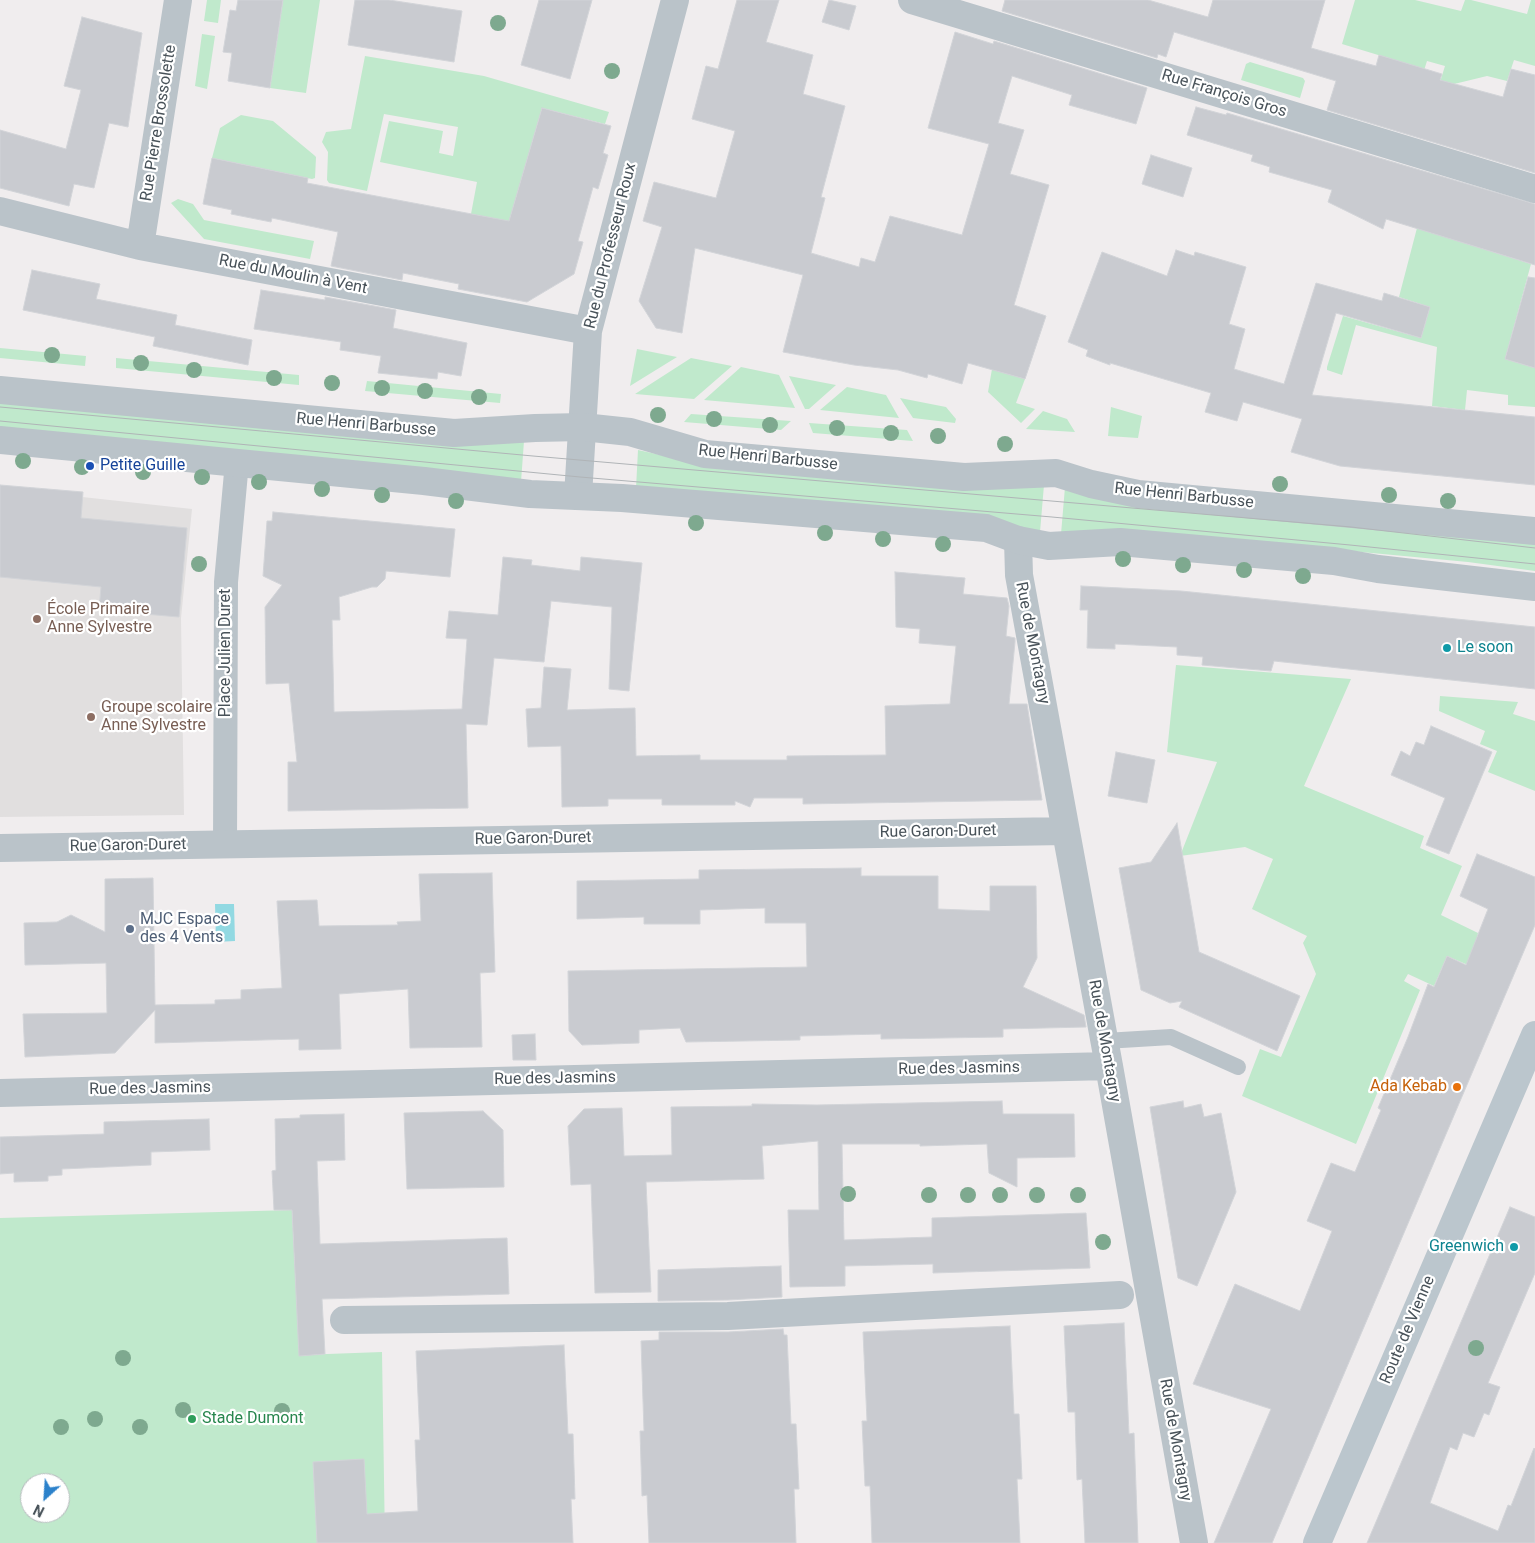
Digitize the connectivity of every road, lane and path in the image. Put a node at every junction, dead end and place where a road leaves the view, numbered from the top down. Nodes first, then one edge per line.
1 (178, 0) edge
2 (675, 0) edge
3 (912, 0) edge
4 (1535, 189) edge
5 (0, 210) edge
6 (140, 246) junction
7 (588, 331) junction
8 (0, 390) edge
9 (584, 427) junction
10 (0, 440) edge
11 (237, 462) junction
12 (578, 496) junction
13 (1535, 531) edge
14 (1018, 540) junction
15 (1535, 587) edge
16 (1066, 831) junction
17 (225, 845) junction
18 (0, 848) edge
19 (1535, 1035) edge
20 (1107, 1054) junction
21 (1238, 1067) dead end
22 (0, 1093) edge
23 (1150, 1293) junction
24 (1120, 1295) joint
25 (344, 1320) dead end
26 (1194, 1543) edge
27 (1317, 1543) edge

1 - 6 street, Rue Pierre Brossolette
2 - 7 street, Rue du Professeur Roux
3 - 4 street, Rue François Gros
5 - 6 street, Rue du Moulin à Vent
6 - 7 street, Rue du Moulin à Vent
7 - 9 street, Rue du Professeur Roux
8 - 9 street, Rue Henri Barbusse
9 - 12 street, Rue du Professeur Roux
9 - 13 street, Rue Henri Barbusse
10 - 11 street
11 - 12 street
11 - 17 street, Place Julien Duret
12 - 14 street
14 - 15 street
14 - 16 street, Rue de Montagny
16 - 17 street, Rue Garon-Duret
16 - 20 street, Rue de Montagny
17 - 18 street, Rue Garon-Duret
19 - 27 main road, Route de Vienne
20 - 21 lane
20 - 22 street, Rue des Jasmins
20 - 23 street, Rue de Montagny
23 - 24 lane
23 - 26 street, Rue de Montagny
24 - 25 street

